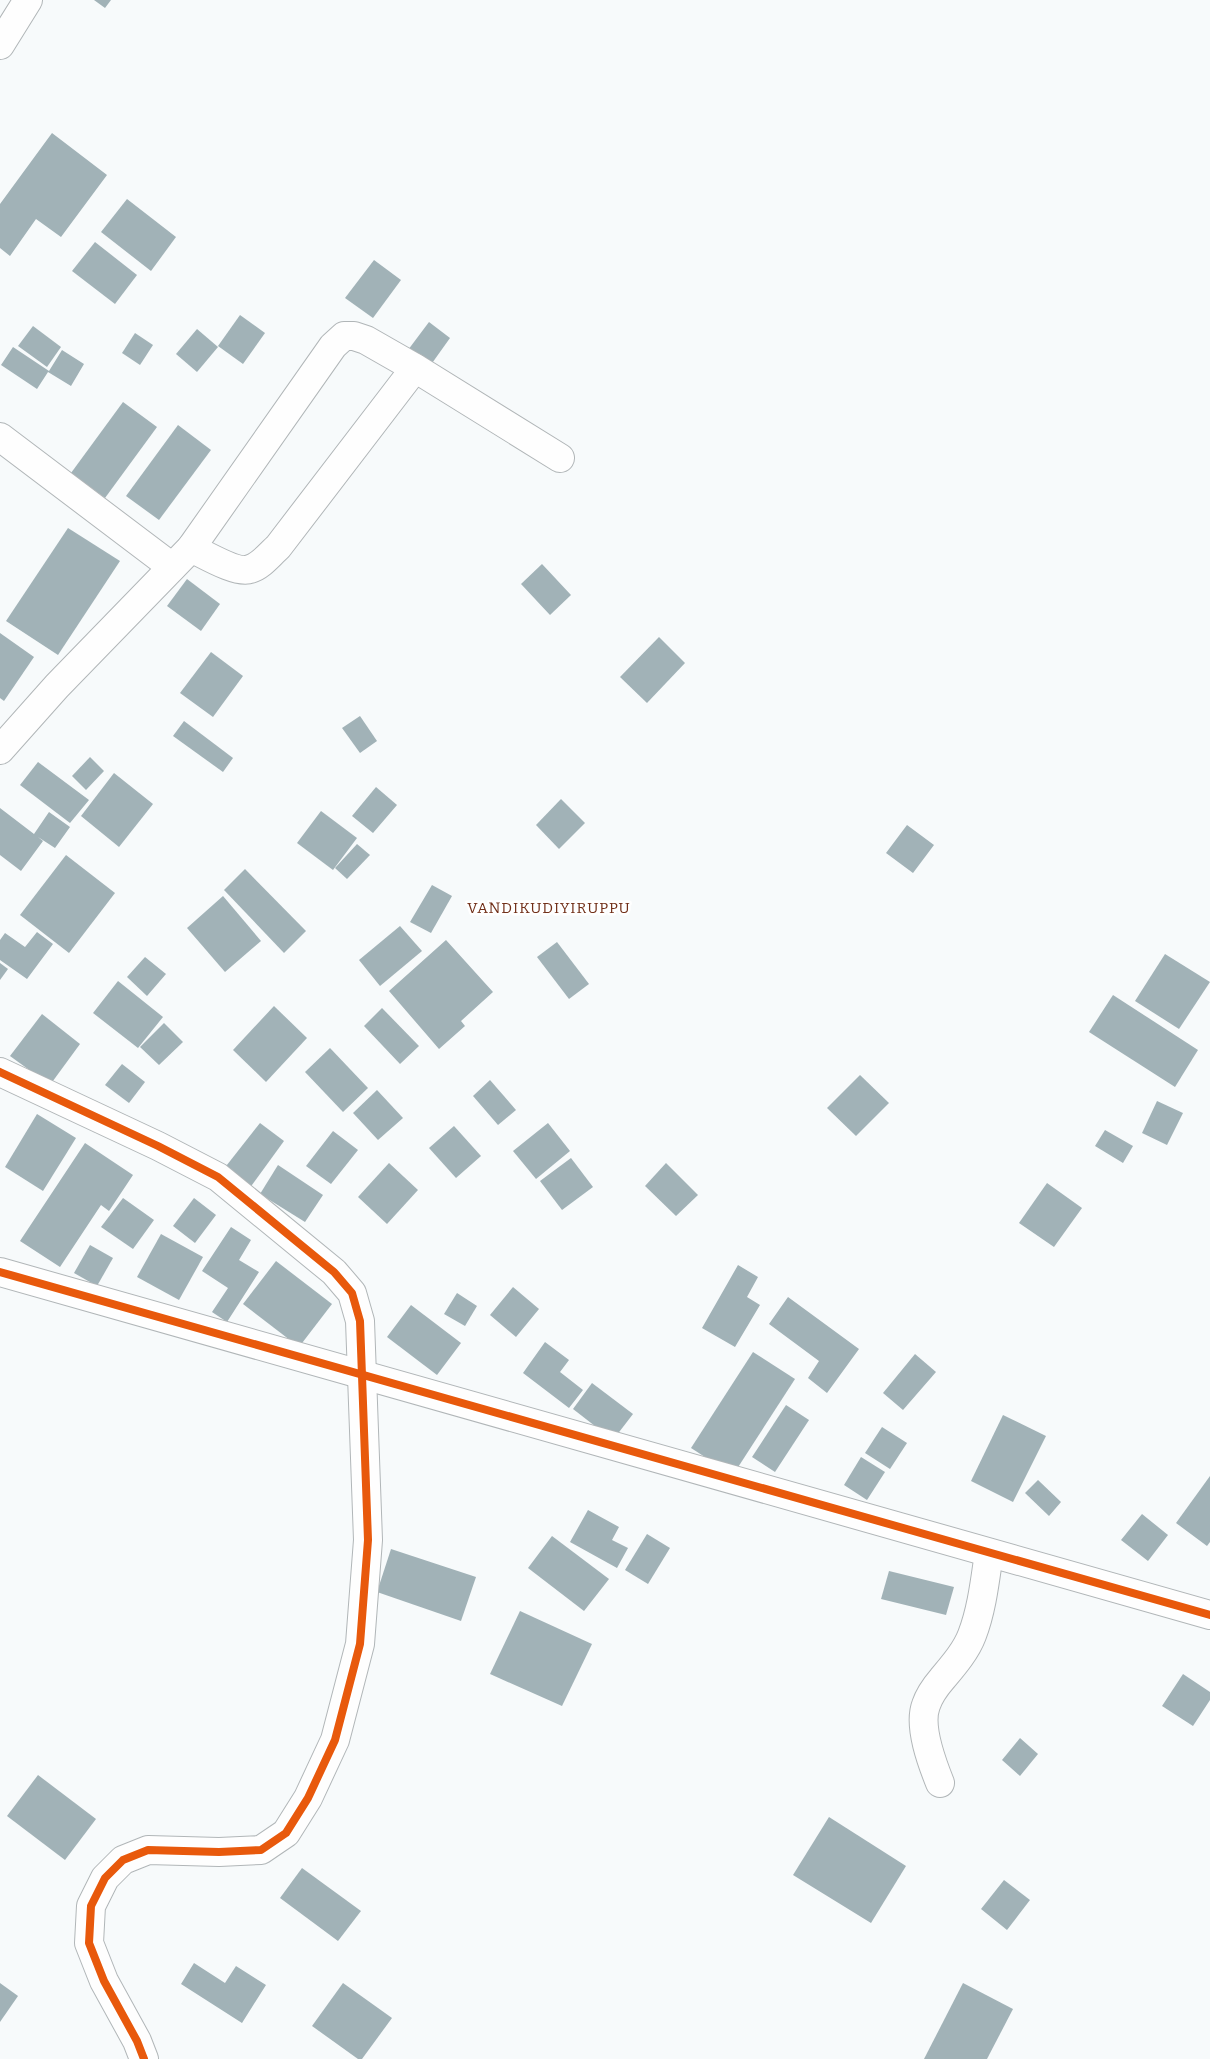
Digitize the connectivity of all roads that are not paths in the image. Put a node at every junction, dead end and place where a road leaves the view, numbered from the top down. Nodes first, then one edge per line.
1 (28, 0) edge
2 (0, 45) edge
3 (415, 368) junction
4 (0, 437) edge
5 (560, 458) dead end
6 (191, 548) junction
7 (172, 567) junction
8 (0, 750) edge
9 (0, 1072) edge
10 (0, 1272) edge
11 (362, 1375) junction
12 (988, 1563) junction
13 (1210, 1615) edge
14 (940, 1783) dead end
15 (144, 2059) edge

1 - 2 street
3 - 5 street
3 - 6 street
3 - 6 street
4 - 7 street
6 - 7 street
7 - 8 street
9 - 11 street
10 - 11 street
11 - 12 street
11 - 15 street
12 - 13 street
12 - 14 street

